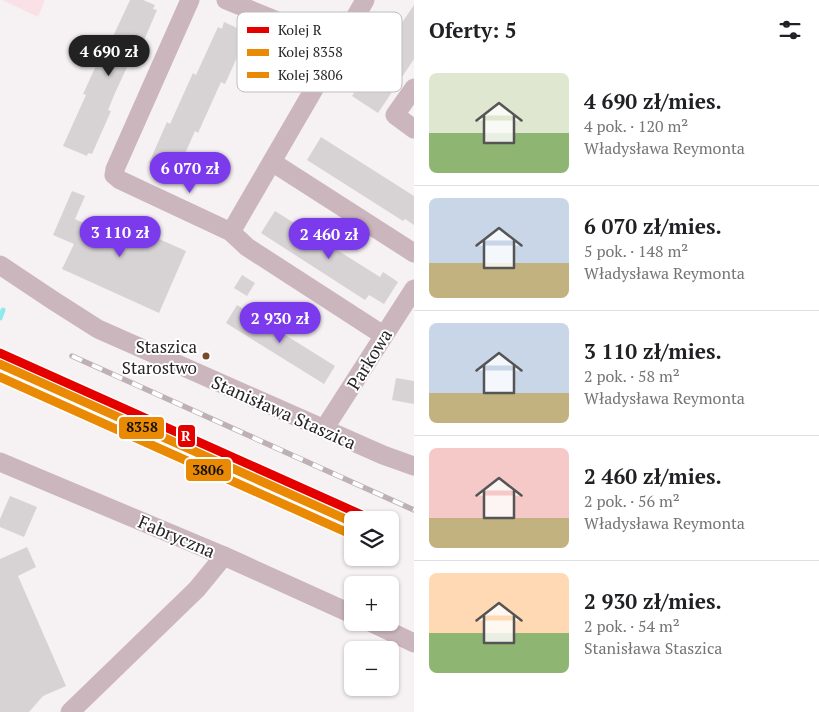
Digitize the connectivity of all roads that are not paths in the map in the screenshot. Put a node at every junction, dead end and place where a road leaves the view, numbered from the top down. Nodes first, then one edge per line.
1 (190, 0) edge
2 (226, 0) edge
3 (365, 0) edge
4 (255, 12) edge
5 (358, 12) edge
6 (414, 88) edge
7 (312, 92) edge
8 (414, 129) edge
9 (272, 162) junction
10 (231, 232) junction
11 (414, 252) edge
12 (0, 264) edge
13 (414, 288) edge
14 (383, 335) junction
15 (324, 429) junction
16 (0, 462) edge
17 (414, 466) edge
18 (224, 556) junction
19 (344, 610) edge
20 (389, 631) edge
21 (414, 643) edge
22 (70, 712) edge

1 - 10 street
2 - 4 street
3 - 5 street
6 - 8 street
7 - 9 street
9 - 10 street
9 - 11 street
10 - 14 street
12 - 15 street, Stanisława Staszica
13 - 14 street, Parkowa
14 - 15 street, Parkowa
15 - 17 street, Stanisława Staszica
16 - 18 street, Fabryczna
18 - 19 street, Fabryczna
18 - 22 street
20 - 21 street

